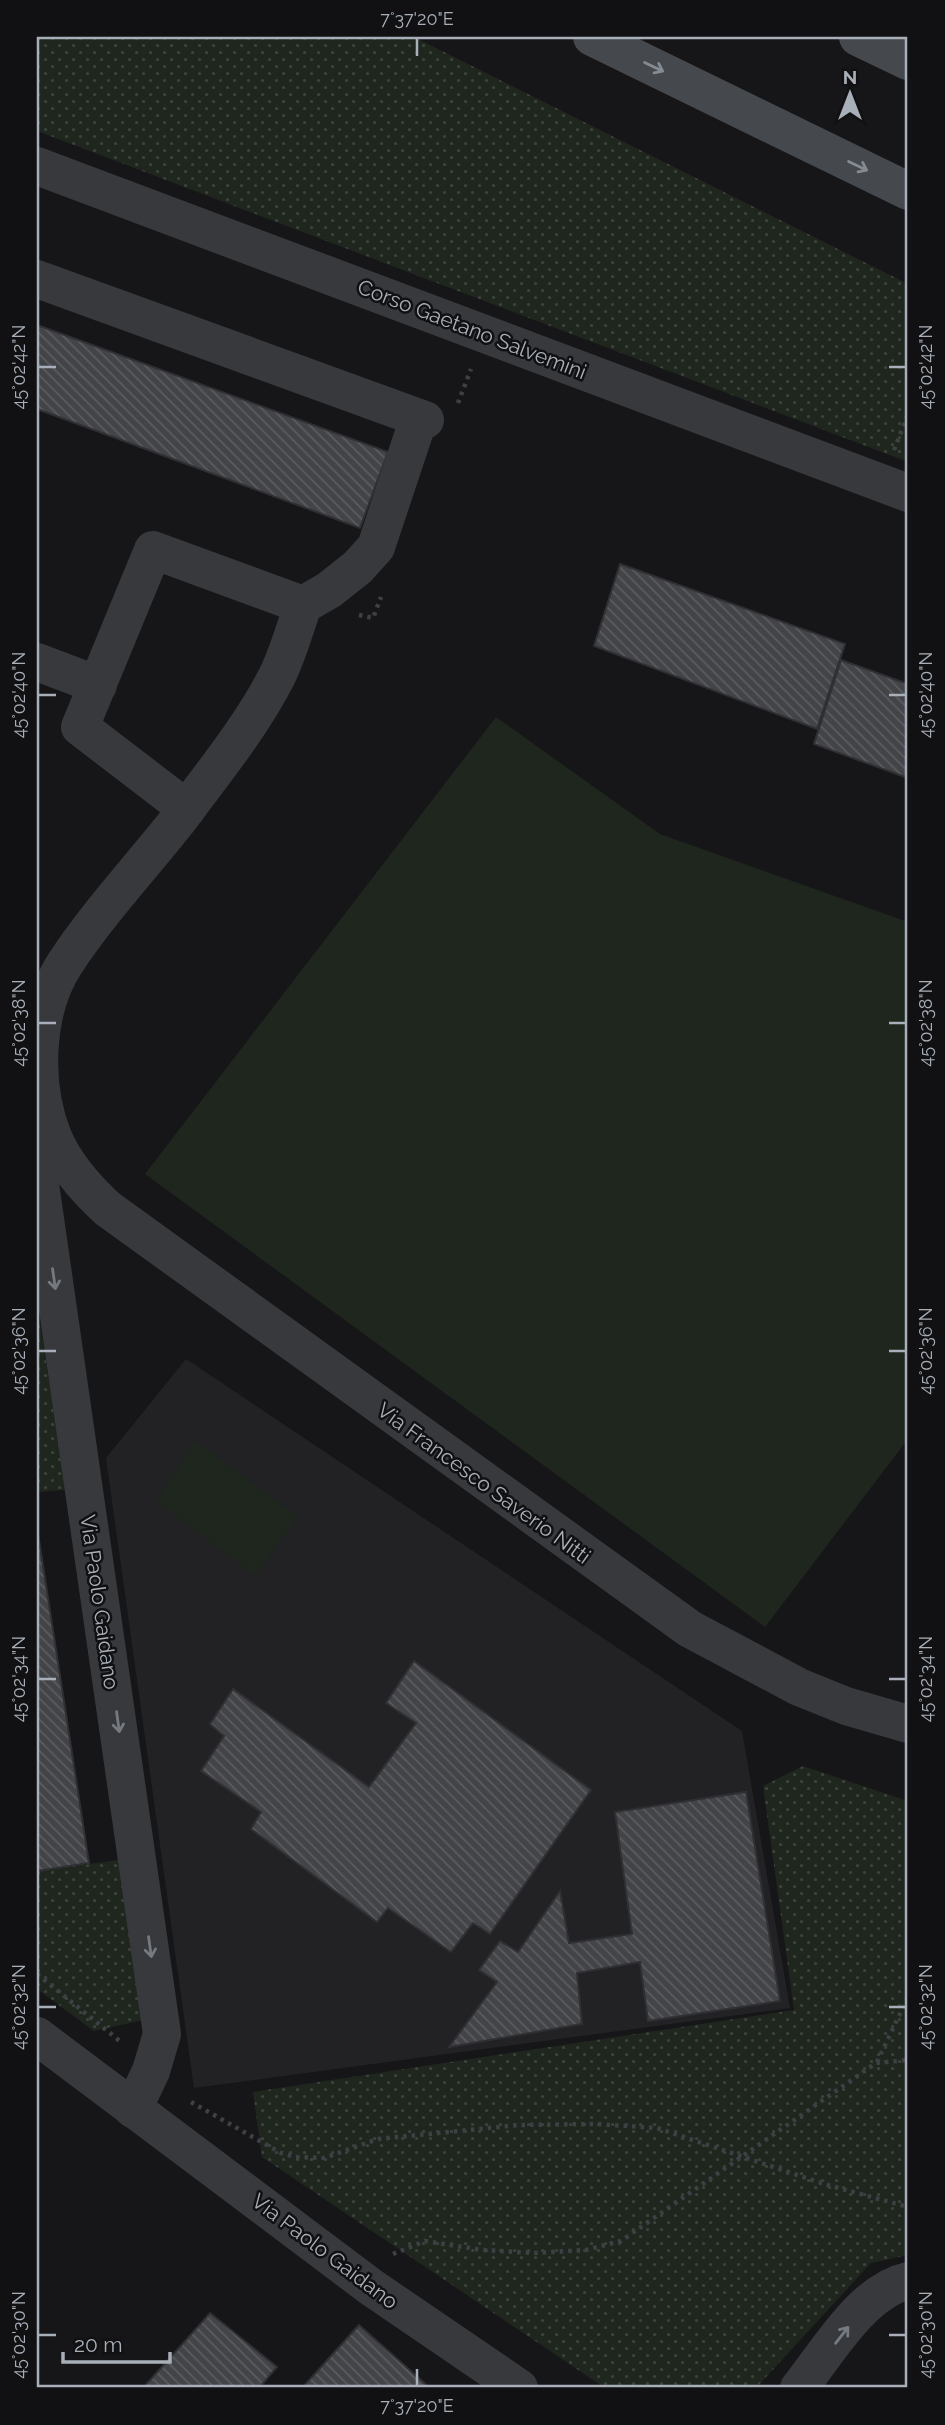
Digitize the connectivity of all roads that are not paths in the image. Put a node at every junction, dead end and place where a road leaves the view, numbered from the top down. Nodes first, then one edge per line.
1 (592, 37) edge
2 (858, 37) edge
3 (908, 61) edge
4 (37, 166) edge
5 (908, 191) edge
6 (37, 279) edge
7 (908, 493) edge
8 (303, 605) junction
9 (37, 662) edge
10 (98, 685) junction
11 (187, 809) junction
12 (51, 973) edge
13 (41, 1089) junction
14 (37, 1170) edge
15 (89, 1191) junction
16 (908, 1724) edge
17 (37, 2036) edge
18 (133, 2109) junction
19 (908, 2281) edge
20 (519, 2388) edge
21 (799, 2388) edge

1 -> 5 street
2 - 3 street
4 - 7 street, Corso Gaetano Salvemini
6 - 8 street
8 - 10 street
8 - 11 street, Via Francesco Saverio Nitti
9 - 10 street
10 - 11 street
11 - 12 street, Via Francesco Saverio Nitti
12 - 13 street, Via Francesco Saverio Nitti
13 - 14 street, Via Paolo Gaidano
13 - 15 street, Via Francesco Saverio Nitti
14 - 15 street, Via Francesco Saverio Nitti
14 -> 18 street, Via Paolo Gaidano
15 - 16 street, Via Francesco Saverio Nitti
17 - 18 street, Via Paolo Gaidano
18 - 20 street, Via Paolo Gaidano
21 -> 19 street

